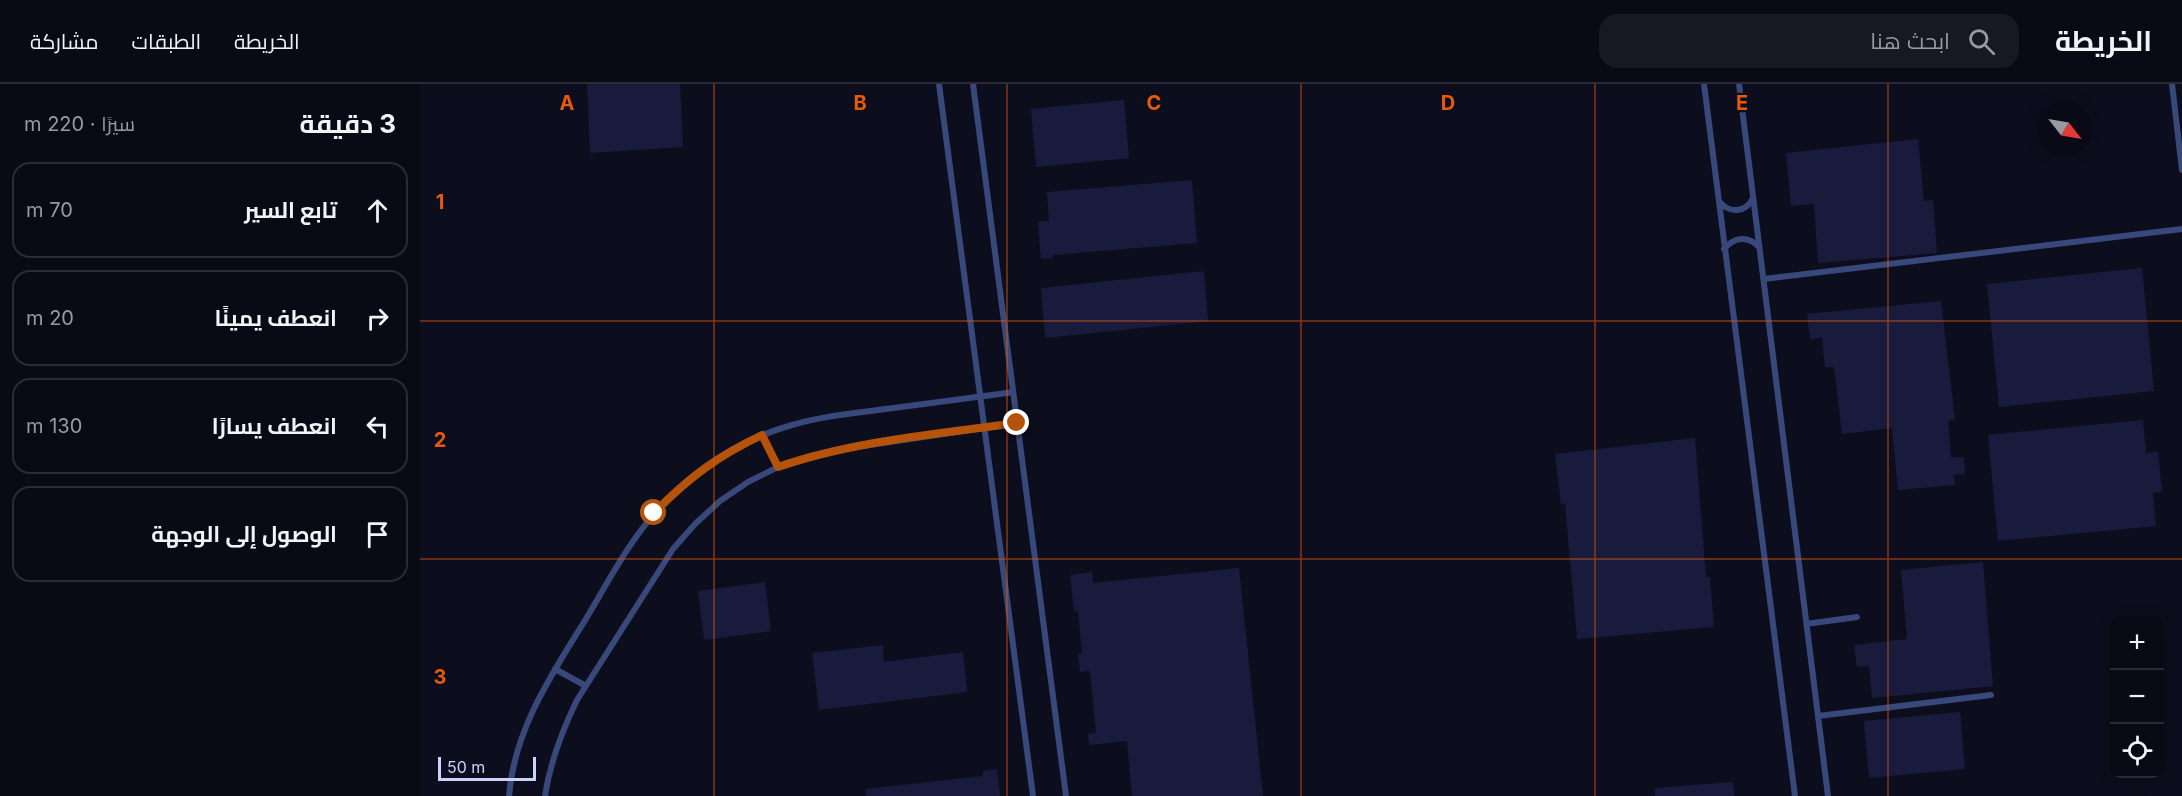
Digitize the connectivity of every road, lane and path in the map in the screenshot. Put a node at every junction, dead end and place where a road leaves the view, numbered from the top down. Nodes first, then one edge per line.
1 (939, 84) edge
2 (972, 84) edge
3 (1704, 84) edge
4 (1739, 84) edge
5 (2172, 84) edge
6 (2182, 170) edge
7 (1753, 197) junction
8 (1718, 200) junction
9 (2182, 229) edge
10 (1760, 247) junction
11 (1724, 249) junction
12 (1764, 279) junction
13 (1013, 392) junction
14 (980, 396) junction
15 (1017, 423) junction
16 (984, 428) junction
17 (762, 435) junction
18 (778, 467) junction
19 (1857, 617) dead end
20 (1806, 624) junction
21 (555, 669) junction
22 (586, 686) junction
23 (1991, 695) dead end
24 (1818, 716) junction
25 (508, 796) edge
26 (545, 796) edge
27 (1033, 796) edge
28 (1066, 796) edge
29 (1795, 796) edge
30 (1828, 796) edge

1 - 14 lane
2 - 13 lane
3 - 8 lane
4 - 7 lane
5 - 6 lane
7 - 8 lane
7 - 10 lane
8 - 11 lane
9 - 12 lane
10 - 11 lane
10 - 12 lane
11 - 29 lane
12 - 20 lane
13 - 14 lane
13 - 15 lane
14 - 16 lane
14 - 17 lane
15 - 16 lane
15 - 28 lane
16 - 18 lane
16 - 27 lane
17 - 18 lane
17 - 21 lane
18 - 22 lane
19 - 20 lane
20 - 24 lane
21 - 22 lane
21 - 25 lane
22 - 26 lane
23 - 24 lane
24 - 30 lane

